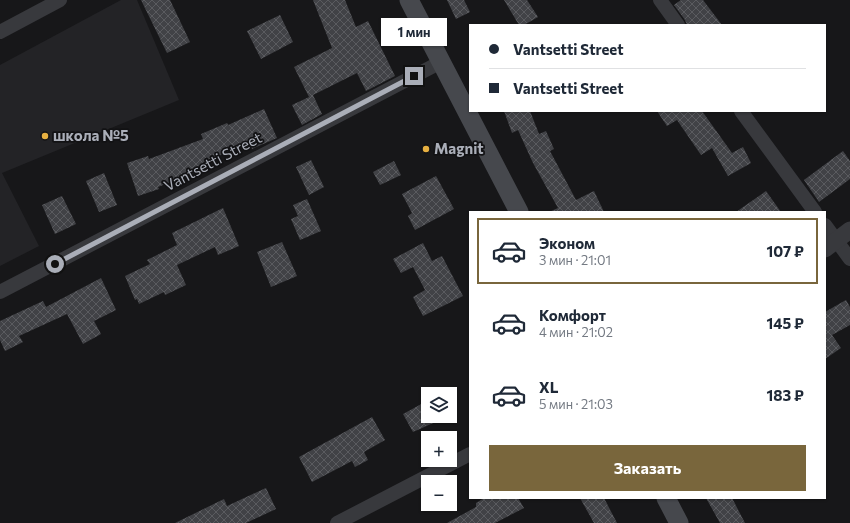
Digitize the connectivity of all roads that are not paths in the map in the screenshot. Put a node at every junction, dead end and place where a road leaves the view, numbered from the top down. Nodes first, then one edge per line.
1 (60, 0) edge
2 (409, 0) edge
3 (660, 0) edge
4 (677, 24) edge
5 (0, 32) edge
6 (441, 62) junction
7 (742, 112) edge
8 (518, 211) edge
9 (814, 211) edge
10 (826, 228) edge
11 (850, 230) edge
12 (831, 245) edge
13 (850, 259) edge
14 (0, 292) edge
15 (469, 455) edge
16 (667, 499) edge
17 (338, 523) edge
18 (679, 523) edge

1 - 5 street
2 - 6 main road
3 - 4 street
6 - 8 main road
6 - 14 street, Vantsetti Street
7 - 9 street
10 - 12 street
11 - 12 street
12 - 13 street
15 - 17 street
16 - 18 main road

